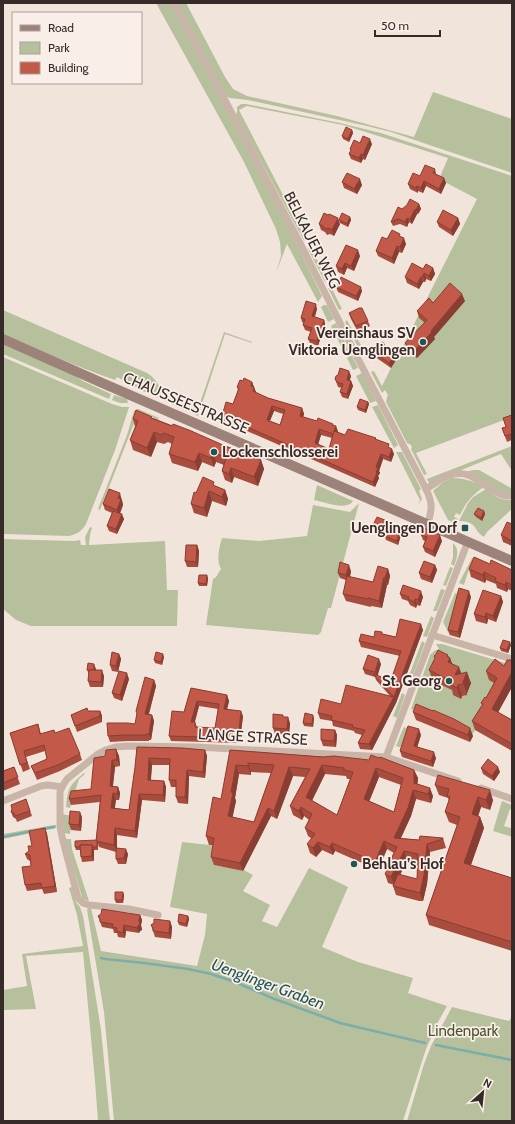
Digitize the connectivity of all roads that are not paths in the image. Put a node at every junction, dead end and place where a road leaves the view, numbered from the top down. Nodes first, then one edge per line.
1 (174, 3) edge
2 (3, 339) edge
3 (426, 489) junction
4 (512, 496) edge
5 (428, 524) junction
6 (468, 541) junction
7 (512, 561) edge
8 (432, 635) junction
9 (512, 659) edge
10 (386, 757) junction
11 (463, 782) edge
12 (62, 787) junction
13 (477, 787) edge
14 (512, 798) edge
15 (3, 801) edge
16 (158, 915) dead end

1 - 3 street, BELKAUER WEG
2 - 5 main road, CHAUSSEESTRASSE
3 - 4 street
3 - 5 street, BELKAUER WEG
5 - 6 main road, CHAUSSEESTRASSE
6 - 7 main road, CHAUSSEESTRASSE
6 - 8 street
8 - 9 street
8 - 10 street
10 - 11 street, LANGE STRASSE
10 - 12 street, LANGE STRASSE
12 - 15 street
12 - 16 street
13 - 14 street

